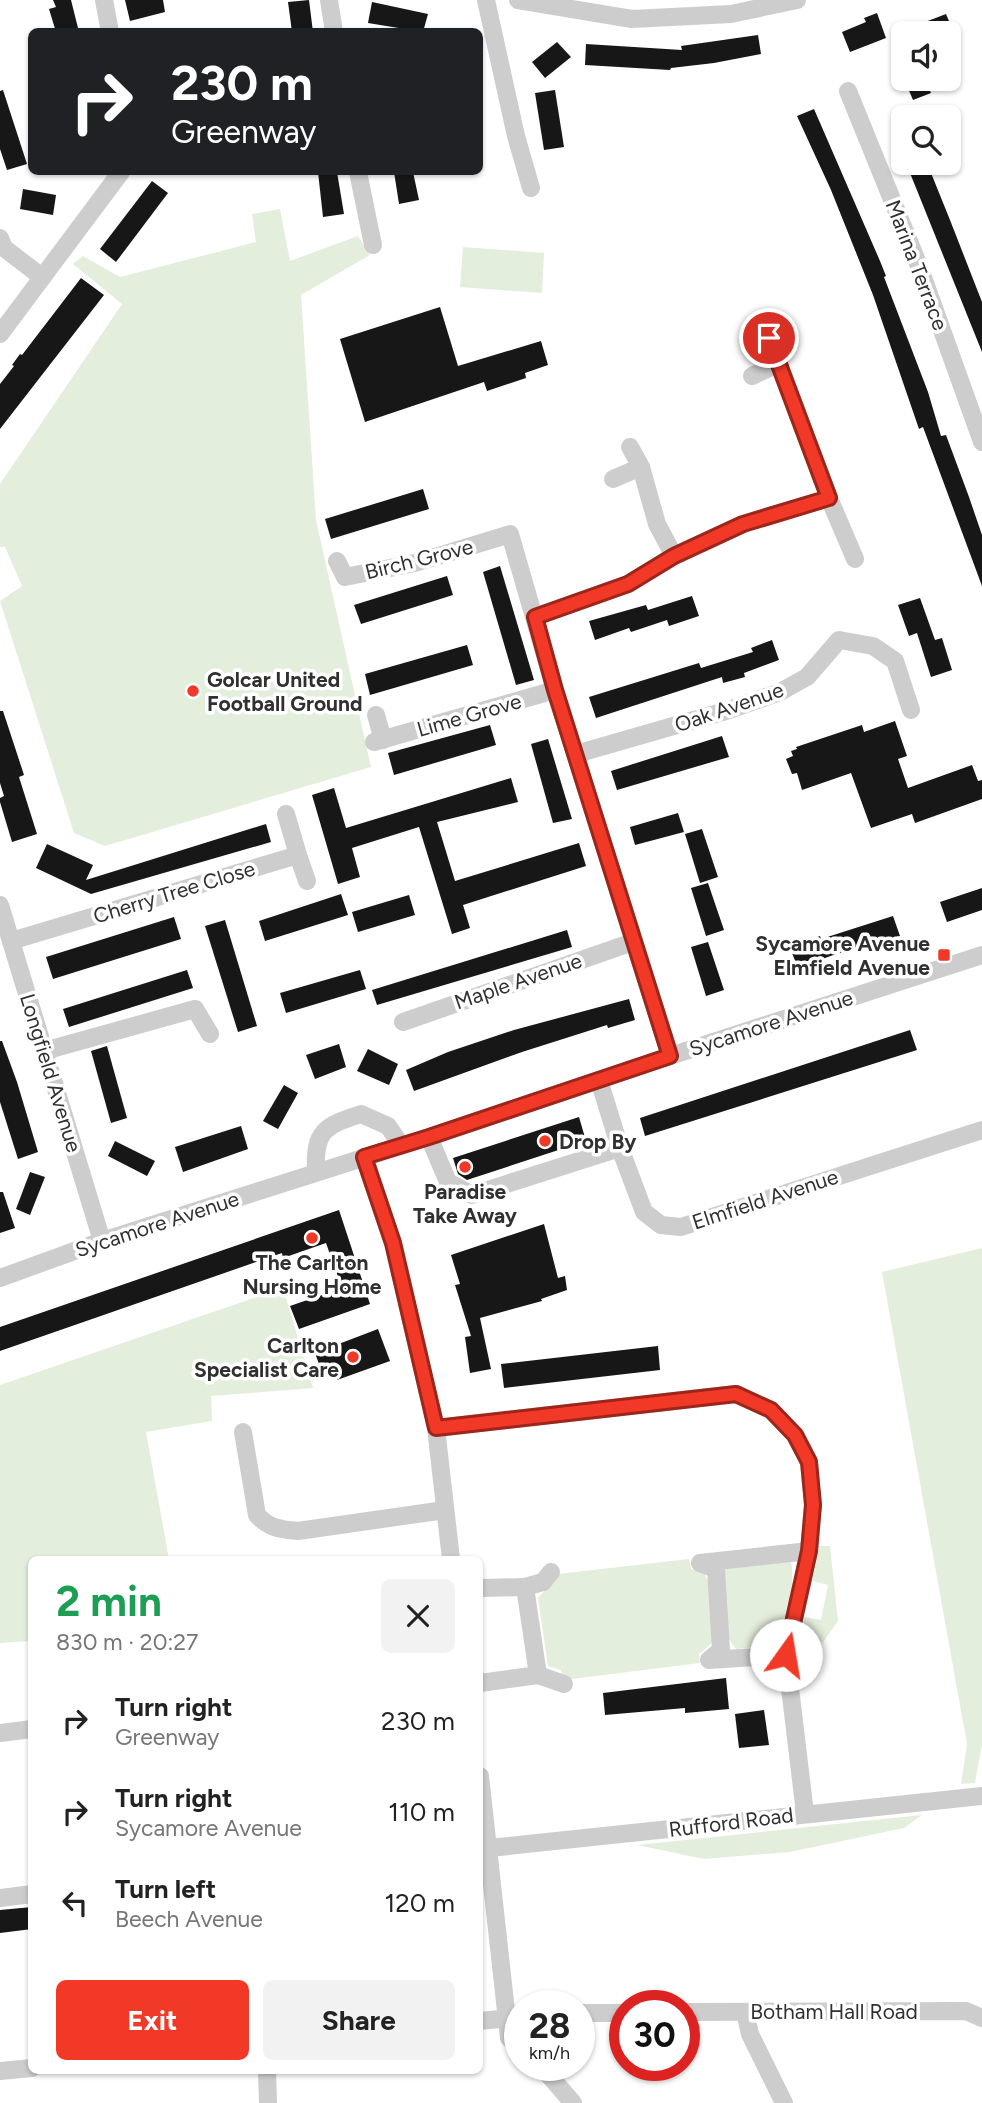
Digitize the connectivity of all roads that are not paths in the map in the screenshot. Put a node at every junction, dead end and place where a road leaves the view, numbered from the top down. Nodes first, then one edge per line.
1 (104, 0) edge
2 (329, 0) edge
3 (486, 0) edge
4 (518, 0) edge
5 (797, 0) edge
6 (730, 7) edge
7 (109, 28) edge
8 (333, 28) edge
9 (848, 91) dead end
10 (119, 175) edge
11 (359, 175) edge
12 (531, 188) dead end
13 (0, 238) edge
14 (373, 245) dead end
15 (42, 277) junction
16 (0, 334) edge
17 (769, 338) dead end
18 (778, 364) junction
19 (752, 376) dead end
20 (982, 442) edge
21 (630, 447) dead end
22 (641, 467) junction
23 (613, 479) dead end
24 (829, 498) junction
25 (674, 556) junction
26 (855, 559) dead end
27 (337, 561) dead end
28 (535, 617) junction
29 (555, 690) junction
30 (911, 709) dead end
31 (376, 715) dead end
32 (576, 754) junction
33 (286, 814) dead end
34 (298, 855) junction
35 (307, 881) dead end
36 (0, 905) edge
37 (11, 941) junction
38 (634, 942) junction
39 (982, 955) edge
40 (403, 1023) dead end
41 (210, 1034) dead end
42 (44, 1051) junction
43 (670, 1056) junction
44 (599, 1080) junction
45 (982, 1130) edge
46 (429, 1137) junction
47 (401, 1145) junction
48 (620, 1148) junction
49 (364, 1157) junction
50 (316, 1172) junction
51 (102, 1241) junction
52 (0, 1278) edge
53 (436, 1428) junction
54 (243, 1432) dead end
55 (445, 1510) junction
56 (809, 1551) junction
57 (451, 1556) edge
58 (551, 1572) dead end
59 (525, 1587) junction
60 (483, 1588) edge
61 (786, 1655) junction
62 (538, 1675) junction
63 (483, 1683) edge
64 (564, 1684) dead end
65 (28, 1730) edge
66 (0, 1733) edge
67 (982, 1796) edge
68 (805, 1813) junction
69 (483, 1849) edge
70 (28, 1894) edge
71 (0, 1898) edge
72 (508, 1990) edge
73 (700, 2012) edge
74 (745, 2012) junction
75 (982, 2018) edge
76 (504, 2019) edge
77 (483, 2021) edge
78 (28, 2068) edge
79 (0, 2071) edge
80 (267, 2074) edge
81 (554, 2081) edge
82 (268, 2103) edge
83 (573, 2103) edge
84 (784, 2103) edge

1 - 7 street
2 - 8 street
3 - 12 street
4 - 6 street
5 - 6 street
9 - 20 street, Marina Terrace
10 - 15 street
11 - 14 street
13 - 15 street
15 - 16 street
17 - 18 street
18 - 19 street
18 - 24 street
21 - 22 street
22 - 23 street
22 - 25 street
24 - 25 street
24 - 26 street
25 - 28 street
27 - 28 street, Birch Grove
28 - 29 street
29 - 31 street, Lime Grove
29 - 32 street
30 - 32 street, Oak Avenue
32 - 38 street
33 - 34 street
34 - 35 street
34 - 37 street, Cherry Tree Close
36 - 37 street, Longfield Avenue
37 - 42 street, Longfield Avenue
38 - 40 street, Maple Avenue
38 - 43 street
39 - 43 street, Sycamore Avenue
41 - 42 street
42 - 51 street, Longfield Avenue
43 - 44 street, Sycamore Avenue
44 - 46 street, Sycamore Avenue
44 - 48 street, Elmfield Avenue
45 - 48 street, Elmfield Avenue
46 - 47 street, Sycamore Avenue
46 - 48 street
47 - 49 street, Sycamore Avenue
47 - 50 street
49 - 50 street, Sycamore Avenue
49 - 53 street
50 - 51 street, Sycamore Avenue
51 - 52 street, Sycamore Avenue
53 - 55 street
53 - 56 street
54 - 55 street
55 - 57 street
56 - 61 street
56 - 61 street
58 - 59 street
59 - 60 street
59 - 62 street
61 - 68 street
62 - 63 street
62 - 64 street
65 - 66 street
67 - 68 street, Rufford Road
68 - 69 street, Rufford Road
69 - 72 street
70 - 71 street
73 - 74 street, Botham Hall Road
74 - 75 street, Botham Hall Road
74 - 84 street
76 - 77 street
78 - 79 street
80 - 82 street
81 - 83 street

